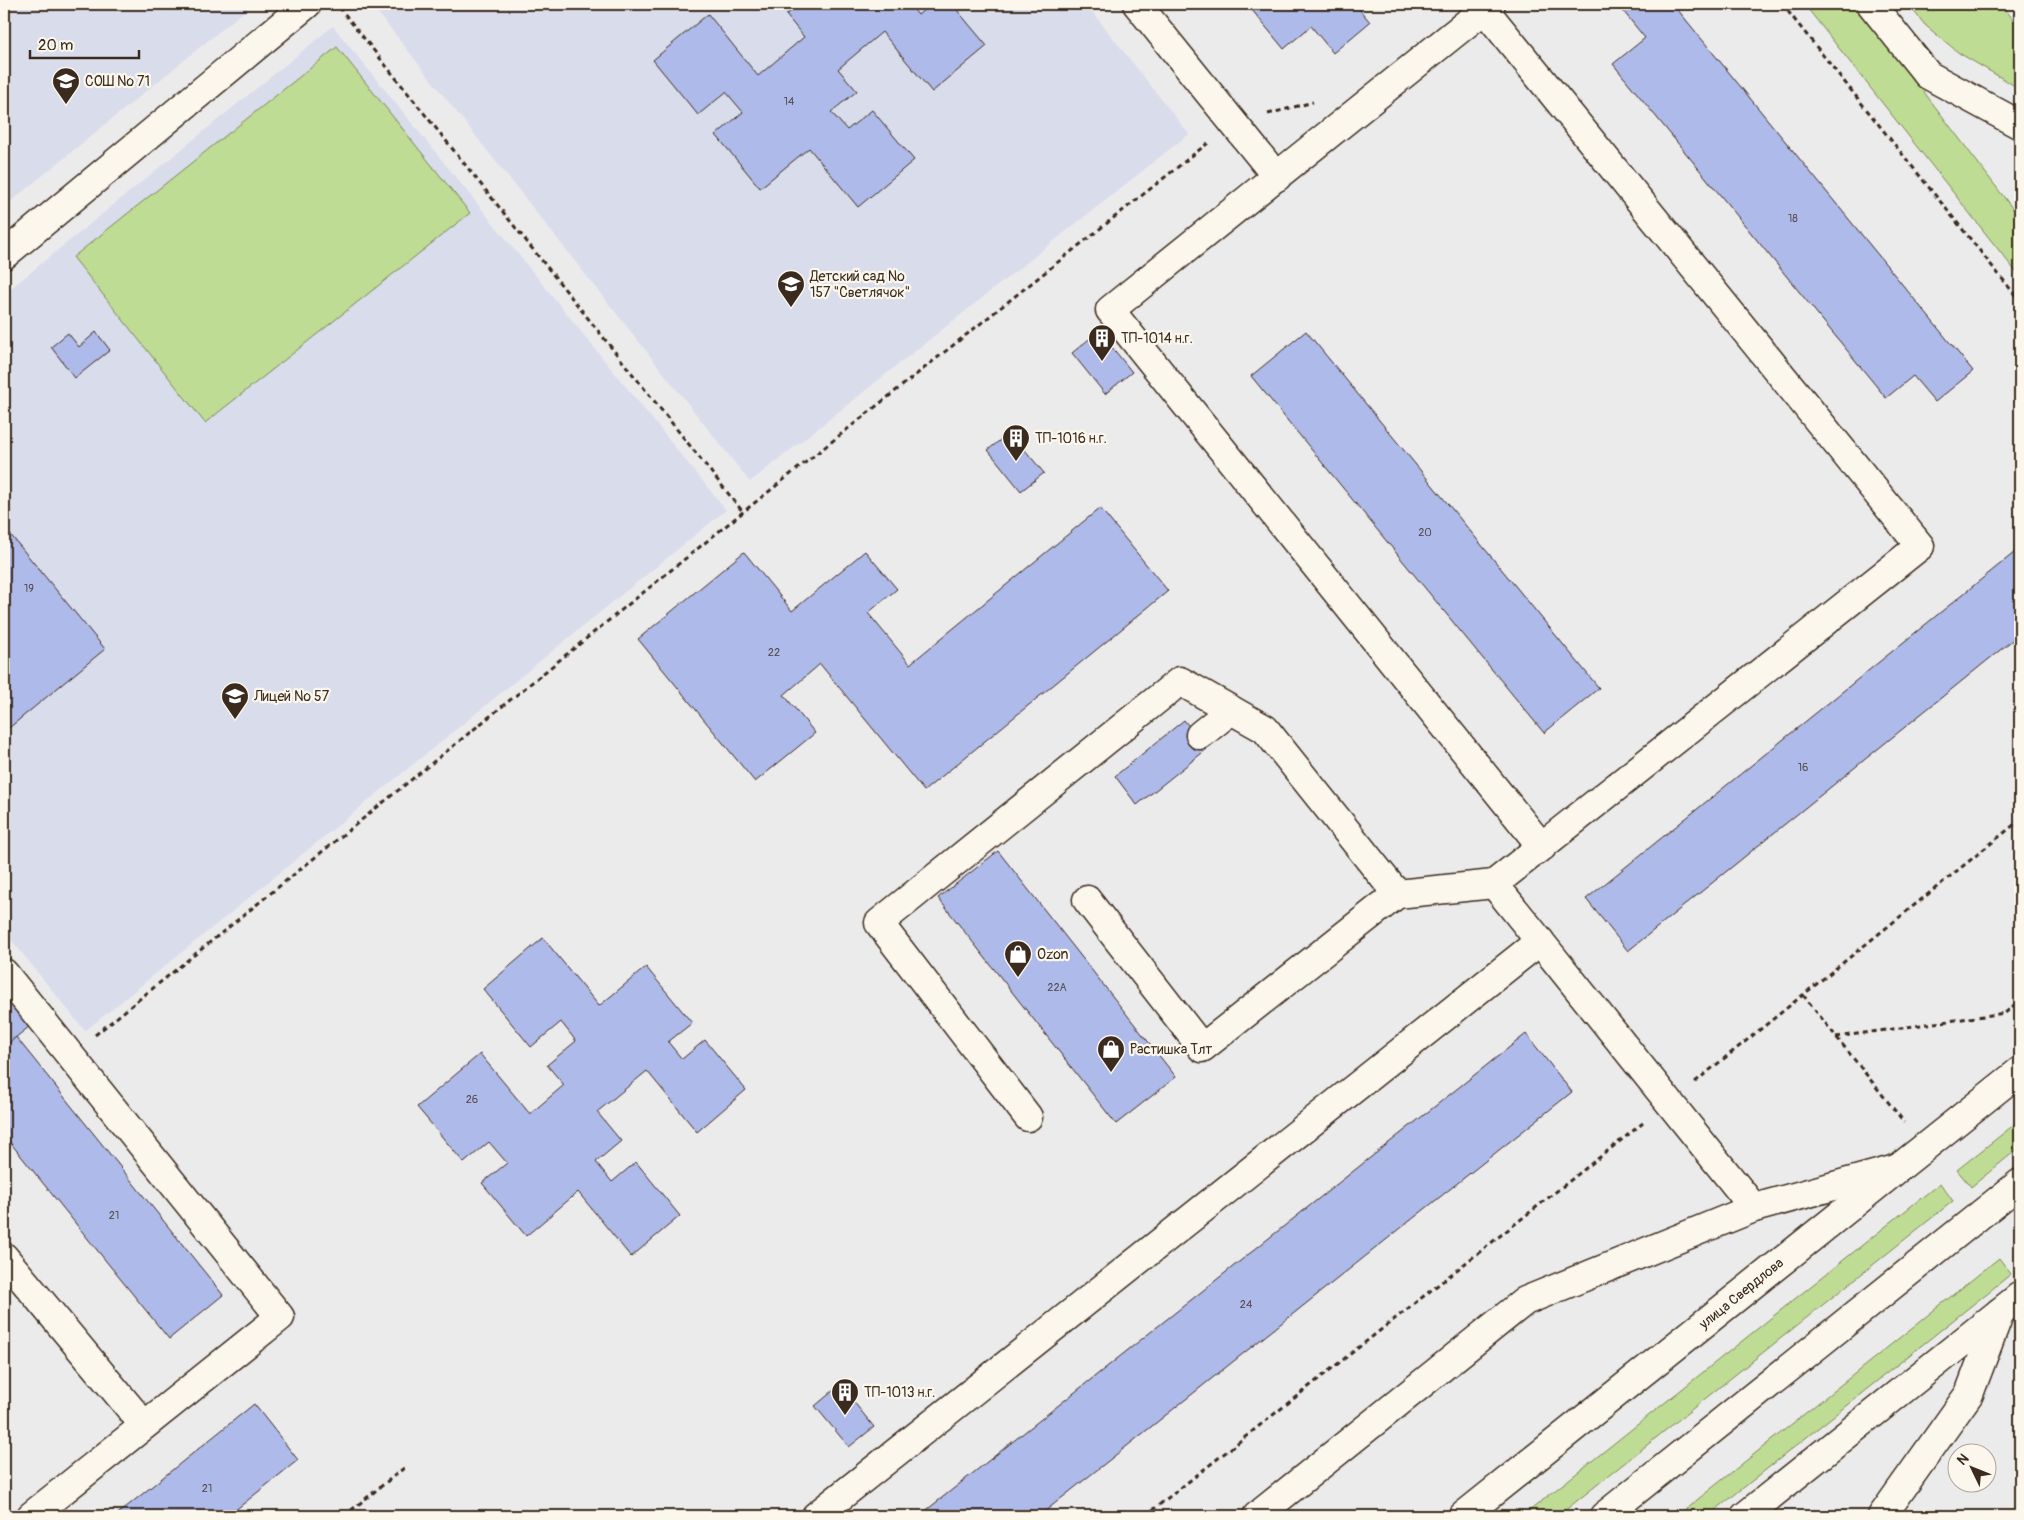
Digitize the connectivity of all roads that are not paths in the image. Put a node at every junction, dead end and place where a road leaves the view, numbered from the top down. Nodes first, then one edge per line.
1 (308, 4) edge
2 (1137, 4) edge
3 (1871, 4) edge
4 (1487, 6) edge
5 (2020, 125) edge
6 (1277, 177) junction
7 (4, 256) edge
8 (1232, 710) junction
9 (1200, 735) dead end
10 (1542, 847) junction
11 (1494, 884) junction
12 (1397, 894) junction
13 (1087, 900) dead end
14 (1540, 941) junction
15 (4, 973) edge
16 (2020, 1071) edge
17 (1028, 1117) dead end
18 (1896, 1169) junction
19 (2020, 1183) edge
20 (1754, 1208) junction
21 (4, 1257) edge
22 (2020, 1296) edge
23 (2000, 1312) junction
24 (144, 1425) junction
25 (31, 1516) edge
26 (816, 1516) edge
27 (1257, 1516) edge
28 (1464, 1516) edge
29 (1604, 1516) edge
30 (1745, 1516) edge
31 (1882, 1516) edge

1 - 7 main road
2 - 6 main road
3 - 5 main road
4 - 6 main road
4 - 10 main road
6 - 10 main road
8 - 9 main road
8 - 12 main road
8 - 17 main road
10 - 11 main road
11 - 12 main road
11 - 14 main road
12 - 13 main road
14 - 20 main road
14 - 26 main road
15 - 24 main road
16 - 18 main road, улица Свердлова
18 - 20 main road
18 - 28 main road, улица Свердлова
19 - 29 main road
20 - 27 main road
21 - 24 main road
22 - 23 main road
23 - 30 main road
23 - 31 main road
24 - 25 main road

